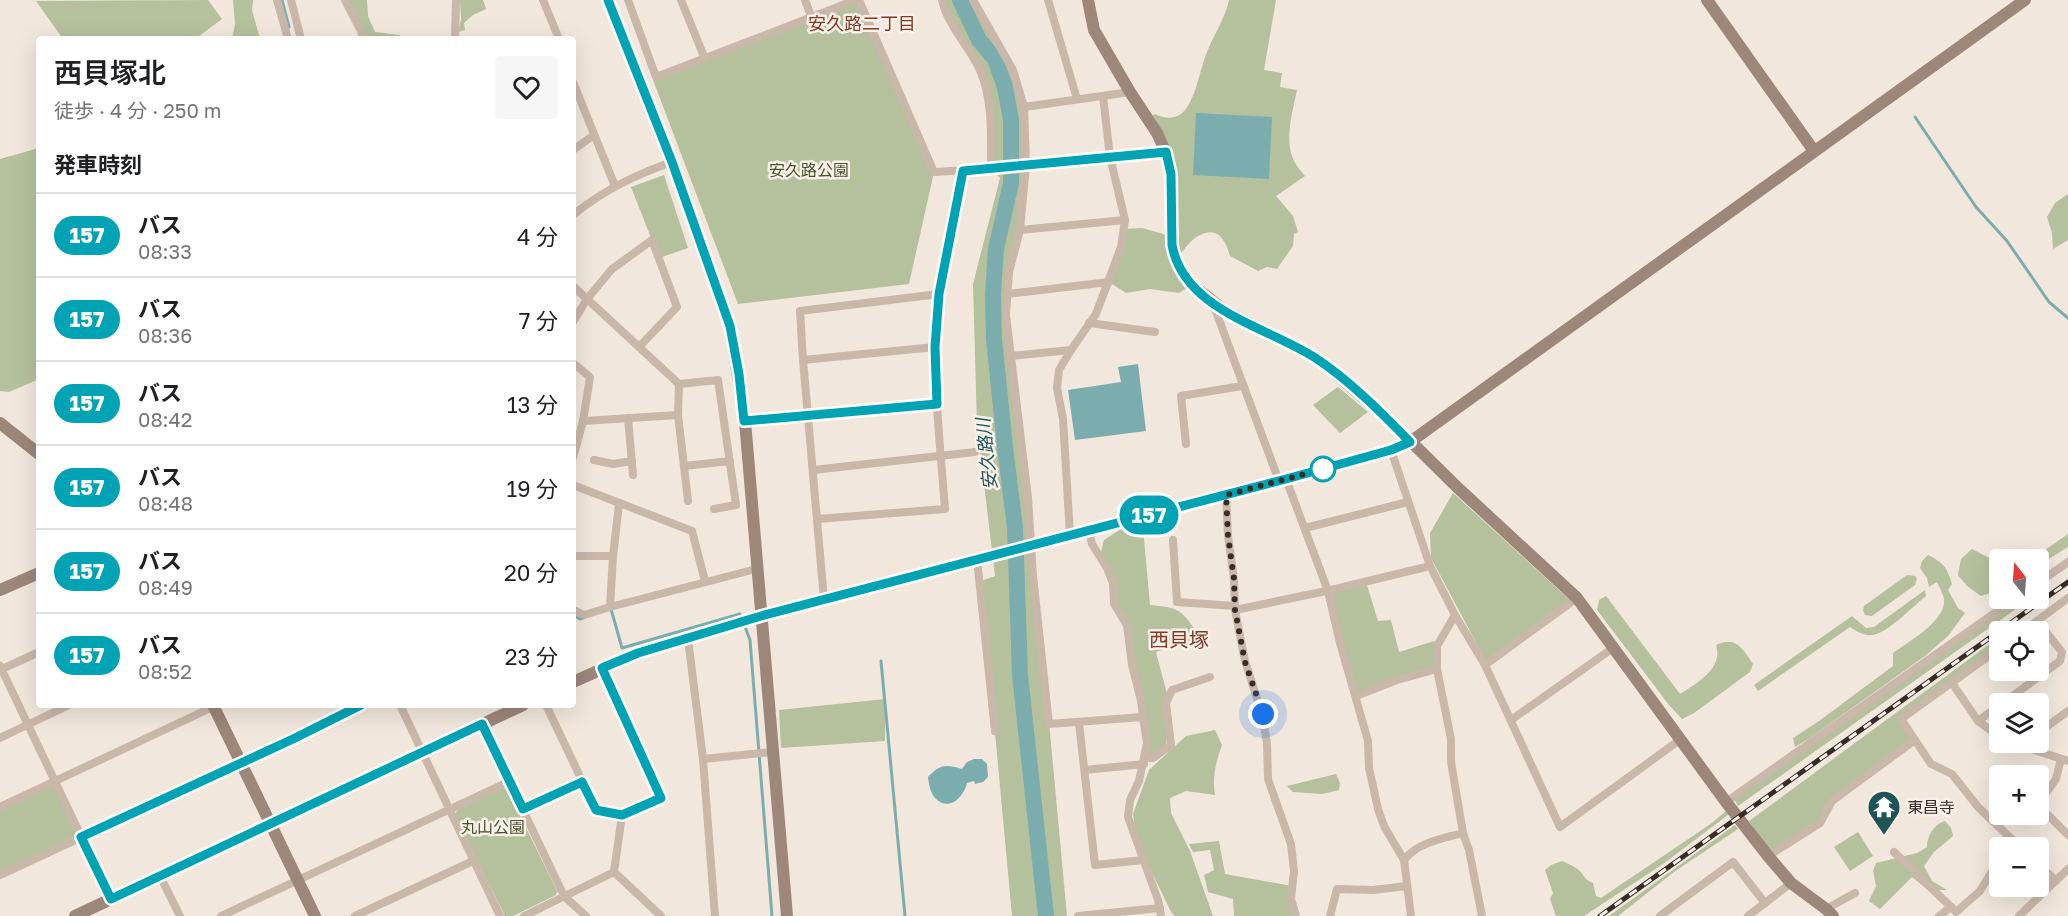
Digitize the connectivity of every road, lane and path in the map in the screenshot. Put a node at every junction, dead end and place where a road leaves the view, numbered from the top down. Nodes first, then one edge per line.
1 (277, 0) edge
2 (291, 0) edge
3 (345, 0) edge
4 (456, 0) edge
5 (543, 0) edge
6 (608, 0) edge
7 (628, 0) edge
8 (681, 0) edge
9 (805, 0) edge
10 (857, 0) edge
11 (942, 0) edge
12 (973, 0) edge
13 (1048, 0) edge
14 (1088, 0) edge
15 (1707, 0) edge
16 (2025, 0) edge
17 (811, 16) junction
18 (359, 26) junction
19 (287, 36) edge
20 (300, 36) edge
21 (358, 36) edge
22 (364, 36) edge
23 (455, 36) edge
24 (558, 36) edge
25 (705, 59) junction
26 (1130, 92) junction
27 (576, 96) edge
28 (1103, 96) junction
29 (1077, 99) junction
30 (1024, 107) junction
31 (594, 135) junction
32 (576, 148) edge
33 (1814, 151) junction
34 (1166, 152) junction
35 (1110, 157) junction
36 (672, 162) junction
37 (1026, 165) junction
38 (991, 168) junction
39 (963, 171) junction
40 (615, 186) junction
41 (576, 213) edge
42 (1125, 220) junction
43 (1020, 230) junction
44 (1109, 282) junction
45 (576, 289) edge
46 (939, 294) junction
47 (1007, 294) junction
48 (587, 299) junction
49 (1212, 301) junction
50 (576, 317) edge
51 (1089, 323) junction
52 (1155, 332) dead end
53 (639, 347) junction
54 (935, 347) junction
55 (1071, 350) junction
56 (1010, 356) junction
57 (803, 360) junction
58 (576, 365) edge
59 (679, 384) junction
60 (1242, 386) junction
61 (937, 404) junction
62 (678, 415) junction
63 (808, 416) junction
64 (628, 418) junction
65 (583, 420) junction
66 (744, 421) junction
67 (0, 423) edge
68 (1410, 442) junction
69 (1186, 444) dead end
70 (576, 447) edge
71 (1391, 450) junction
72 (36, 452) edge
73 (975, 452) dead end
74 (941, 455) junction
75 (594, 459) dead end
76 (632, 461) junction
77 (730, 462) junction
78 (684, 466) junction
79 (813, 470) junction
80 (633, 475) dead end
81 (1282, 480) junction
82 (576, 485) edge
83 (1226, 495) junction
84 (688, 501) dead end
85 (1408, 502) junction
86 (619, 504) junction
87 (714, 509) dead end
88 (817, 519) junction
89 (1305, 528) junction
90 (1089, 531) junction
91 (1070, 536) junction
92 (1173, 540) dead end
93 (1031, 545) junction
94 (576, 556) edge
95 (613, 556) junction
96 (977, 559) junction
97 (2068, 562) edge
98 (1430, 566) junction
99 (756, 569) junction
100 (36, 574) edge
101 (2049, 575) edge
102 (705, 581) junction
103 (0, 590) edge
104 (1328, 591) junction
105 (1577, 598) junction
106 (2068, 598) edge
107 (824, 600) junction
108 (610, 607) junction
109 (1235, 608) junction
110 (2000, 609) edge
111 (576, 611) edge
112 (1455, 615) junction
113 (761, 616) junction
114 (2037, 621) edge
115 (2049, 636) edge
116 (688, 639) junction
117 (1613, 648) junction
118 (36, 653) edge
119 (1989, 656) edge
120 (1485, 665) junction
121 (602, 668) junction
122 (1, 669) edge
123 (1437, 669) junction
124 (2049, 669) edge
125 (1210, 677) dead end
126 (576, 681) edge
127 (2033, 681) edge
128 (1952, 683) junction
129 (2016, 693) edge
130 (1356, 696) junction
131 (63, 708) edge
132 (211, 708) edge
133 (216, 708) edge
134 (355, 708) edge
135 (402, 708) edge
136 (517, 708) edge
137 (547, 708) edge
138 (2068, 711) edge
139 (1989, 713) edge
140 (1143, 717) junction
141 (1510, 720) junction
142 (1978, 721) junction
143 (1079, 723) junction
144 (482, 724) junction
145 (27, 725) junction
146 (2049, 725) edge
147 (1989, 729) edge
148 (995, 731) dead end
149 (0, 738) edge
150 (1681, 740) junction
151 (1915, 740) junction
152 (424, 752) junction
153 (772, 752) junction
154 (2046, 753) edge
155 (703, 759) junction
156 (2065, 760) edge
157 (1144, 761) junction
158 (241, 762) junction
159 (1084, 770) junction
160 (54, 781) junction
161 (510, 781) junction
162 (582, 782) junction
163 (2049, 789) edge
164 (1726, 802) junction
165 (0, 807) edge
166 (523, 809) junction
167 (449, 811) junction
168 (622, 815) junction
169 (2049, 816) edge
170 (270, 824) junction
171 (1463, 833) junction
172 (2068, 835) edge
173 (81, 837) junction
174 (2004, 837) edge
175 (1894, 852) dead end
176 (1768, 856) junction
177 (1143, 860) junction
178 (1404, 860) junction
179 (473, 861) junction
180 (2068, 869) edge
181 (614, 872) junction
182 (0, 874) edge
183 (2049, 874) edge
184 (160, 876) junction
185 (1989, 876) edge
186 (297, 880) junction
187 (2056, 881) junction
188 (1791, 883) junction
189 (1407, 886) junction
190 (1855, 893) dead end
191 (564, 896) junction
192 (111, 899) junction
193 (1765, 903) junction
194 (1161, 912) edge
195 (1829, 912) edge
196 (1955, 912) edge
197 (75, 916) edge
198 (180, 916) edge
199 (221, 916) edge
200 (315, 916) edge
201 (355, 916) edge
202 (499, 916) edge
203 (524, 916) edge
204 (586, 916) edge
205 (661, 916) edge
206 (715, 916) edge
207 (787, 916) edge
208 (1078, 916) edge
209 (1296, 916) edge
210 (1330, 916) edge
211 (1411, 916) edge
212 (1482, 916) edge
213 (1660, 916) edge
214 (1748, 916) edge
215 (1939, 916) edge
216 (2019, 916) edge

1 - 19 street
2 - 20 street
3 - 18 street
4 - 23 street
5 - 24 street
6 - 36 street
7 - 25 street
8 - 25 street
9 - 17 street
10 - 17 street
10 - 39 street
11 - 38 street
12 - 30 street
13 - 29 street
14 - 26 street
15 - 33 street
16 - 33 street
17 - 25 street
18 - 21 street
18 - 22 street
26 - 28 street
26 - 34 street
27 - 31 street
28 - 29 street
28 - 35 street
29 - 30 street
30 - 37 street
31 - 32 street
31 - 40 street
33 - 68 street
34 - 35 street
34 - 49 street
35 - 37 street
35 - 42 street
36 - 40 street
36 - 66 street
37 - 38 street
37 - 43 street
38 - 39 street
39 - 46 street
40 - 41 street
42 - 43 street
42 - 44 street
43 - 47 street
44 - 47 street
44 - 51 street
45 - 48 street
46 - 54 street
46 - 57 street
47 - 56 street
48 - 50 street
48 - 53 street
48 - 53 street
49 - 60 street
49 - 68 street
51 - 52 street
51 - 55 street
53 - 59 street
54 - 57 street
54 - 61 street
55 - 56 street
55 - 91 street
56 - 93 street
57 - 63 street
58 - 65 street
59 - 62 street
59 - 77 street
60 - 69 street
60 - 81 street
61 - 63 street
61 - 74 street
62 - 64 street
62 - 78 street
63 - 66 street
63 - 79 street
64 - 65 street
64 - 76 street
65 - 70 street
66 - 99 street
67 - 72 street
68 - 71 street
68 - 105 street
71 - 81 street
71 - 85 street
73 - 74 street
74 - 79 street
74 - 88 street
75 - 76 street
76 - 80 street
77 - 78 street
77 - 87 street
78 - 84 street
79 - 88 street
81 - 83 street
81 - 89 street
82 - 86 street
83 - 90 street
83 - 109 street
85 - 89 street
85 - 98 street
86 - 95 street
86 - 102 street
88 - 107 street
89 - 104 street
90 - 91 street
90 - 140 street
91 - 93 street
92 - 109 street
93 - 96 street
93 - 143 street
94 - 95 street
95 - 108 street
96 - 107 street
96 - 148 street
97 - 101 street
98 - 104 street
98 - 112 street
99 - 102 street
99 - 113 street
100 - 103 street
102 - 108 street
104 - 109 street
104 - 130 street
105 - 117 street
105 - 120 street
106 - 114 street
107 - 113 street
108 - 111 street
109 - 209 street
110 - 164 street
112 - 120 street
112 - 123 street
113 - 116 street
113 - 153 street
115 - 124 street
116 - 121 street
116 - 155 street
117 - 141 street
117 - 150 street
118 - 122 street
119 - 128 street
120 - 141 street
121 - 126 street
121 - 168 street
122 - 145 street
123 - 130 street
123 - 171 street
125 - 157 street
127 - 129 street
128 - 142 street
128 - 151 street
130 - 178 street
131 - 145 street
132 - 160 street
133 - 158 street
134 - 158 street
135 - 152 street
136 - 144 street
137 - 162 street
138 - 146 street
139 - 142 street
140 - 143 street
140 - 157 street
141 - 150 street
142 - 147 street
143 - 159 street
144 - 152 street
144 - 161 street
145 - 149 street
145 - 160 street
150 - 164 street
151 - 174 street
151 - 176 street
152 - 167 street
152 - 170 street
153 - 155 street
153 - 207 street
154 - 156 street
155 - 206 street
156 - 163 street
157 - 159 street
157 - 177 street
158 - 170 street
158 - 173 street
159 - 177 street
160 - 165 street
160 - 173 street
161 - 166 street
161 - 167 street
162 - 166 street
162 - 168 street
164 - 176 street
166 - 191 street
167 - 179 street
167 - 186 street
168 - 181 street
169 - 172 street
170 - 184 street
170 - 186 street
171 - 178 street
171 - 212 street
173 - 182 street
173 - 192 street
175 - 196 street
176 - 188 street
177 - 194 street
178 - 189 street
179 - 201 street
179 - 202 street
180 - 187 street
181 - 191 street
181 - 205 street
183 - 187 street
184 - 192 street
184 - 198 street
185 - 196 street
186 - 199 street
186 - 200 street
187 - 216 street
188 - 193 street
188 - 195 street
189 - 210 street
189 - 211 street
190 - 195 street
191 - 203 street
191 - 204 street
192 - 197 street
193 - 213 street
193 - 214 street
194 - 208 street
196 - 215 street

